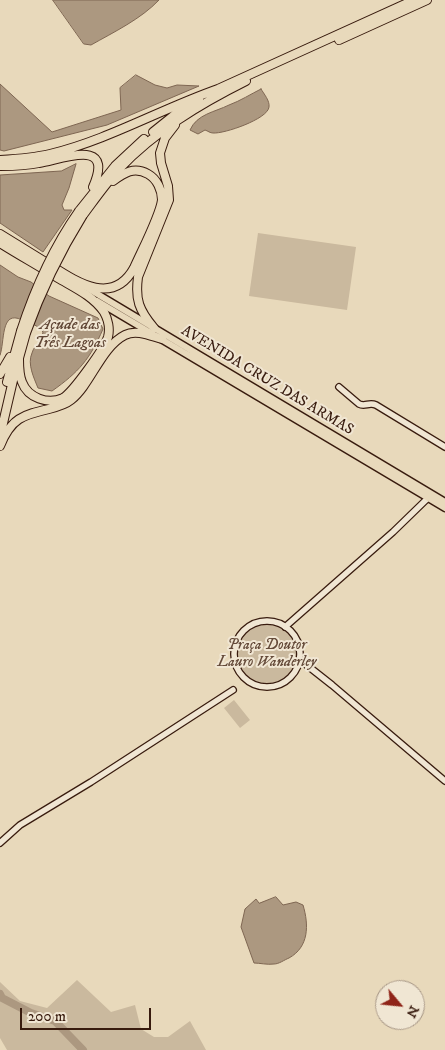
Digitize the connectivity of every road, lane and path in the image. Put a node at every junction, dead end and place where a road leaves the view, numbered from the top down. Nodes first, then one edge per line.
1 (414, 0) edge
2 (427, 0) edge
3 (218, 89) junction
4 (188, 113) junction
5 (0, 160) edge
6 (0, 166) edge
7 (103, 188) junction
8 (89, 197) junction
9 (81, 213) junction
10 (0, 234) edge
11 (0, 242) edge
12 (0, 248) edge
13 (13, 251) junction
14 (76, 281) junction
15 (89, 296) junction
16 (154, 328) junction
17 (24, 332) junction
18 (162, 339) junction
19 (17, 342) junction
20 (19, 360) junction
21 (0, 374) edge
22 (339, 387) dead end
23 (0, 414) edge
24 (0, 436) edge
25 (0, 446) edge
26 (445, 447) edge
27 (428, 498) junction
28 (445, 502) edge
29 (445, 508) edge
30 (285, 627) junction
31 (299, 659) junction
32 (233, 690) dead end
33 (445, 781) edge
34 (0, 843) edge

1 - 3 highway
2 - 4 highway
3 - 5 highway
3 - 8 highway
4 - 7 highway
4 - 16 highway
6 - 8 highway
7 - 9 highway
7 - 14 highway
8 - 9 highway
9 - 17 highway, bridge
10 - 14 highway
11 - 13 highway
12 - 13 highway
13 - 15 highway
14 - 16 main road, AVENIDA CRUZ DAS ARMAS
15 - 18 main road, AVENIDA CRUZ DAS ARMAS
15 - 20 highway
16 - 28 main road, AVENIDA CRUZ DAS ARMAS
17 - 19 highway
17 - 20 highway
18 - 25 highway
18 - 27 main road, AVENIDA CRUZ DAS ARMAS
19 - 21 highway
19 - 23 highway
20 - 24 highway
22 - 26 street
27 - 29 main road, AVENIDA CRUZ DAS ARMAS
27 - 30 street
30 - 31 street
30 - 31 street
31 - 33 street
32 - 34 street

